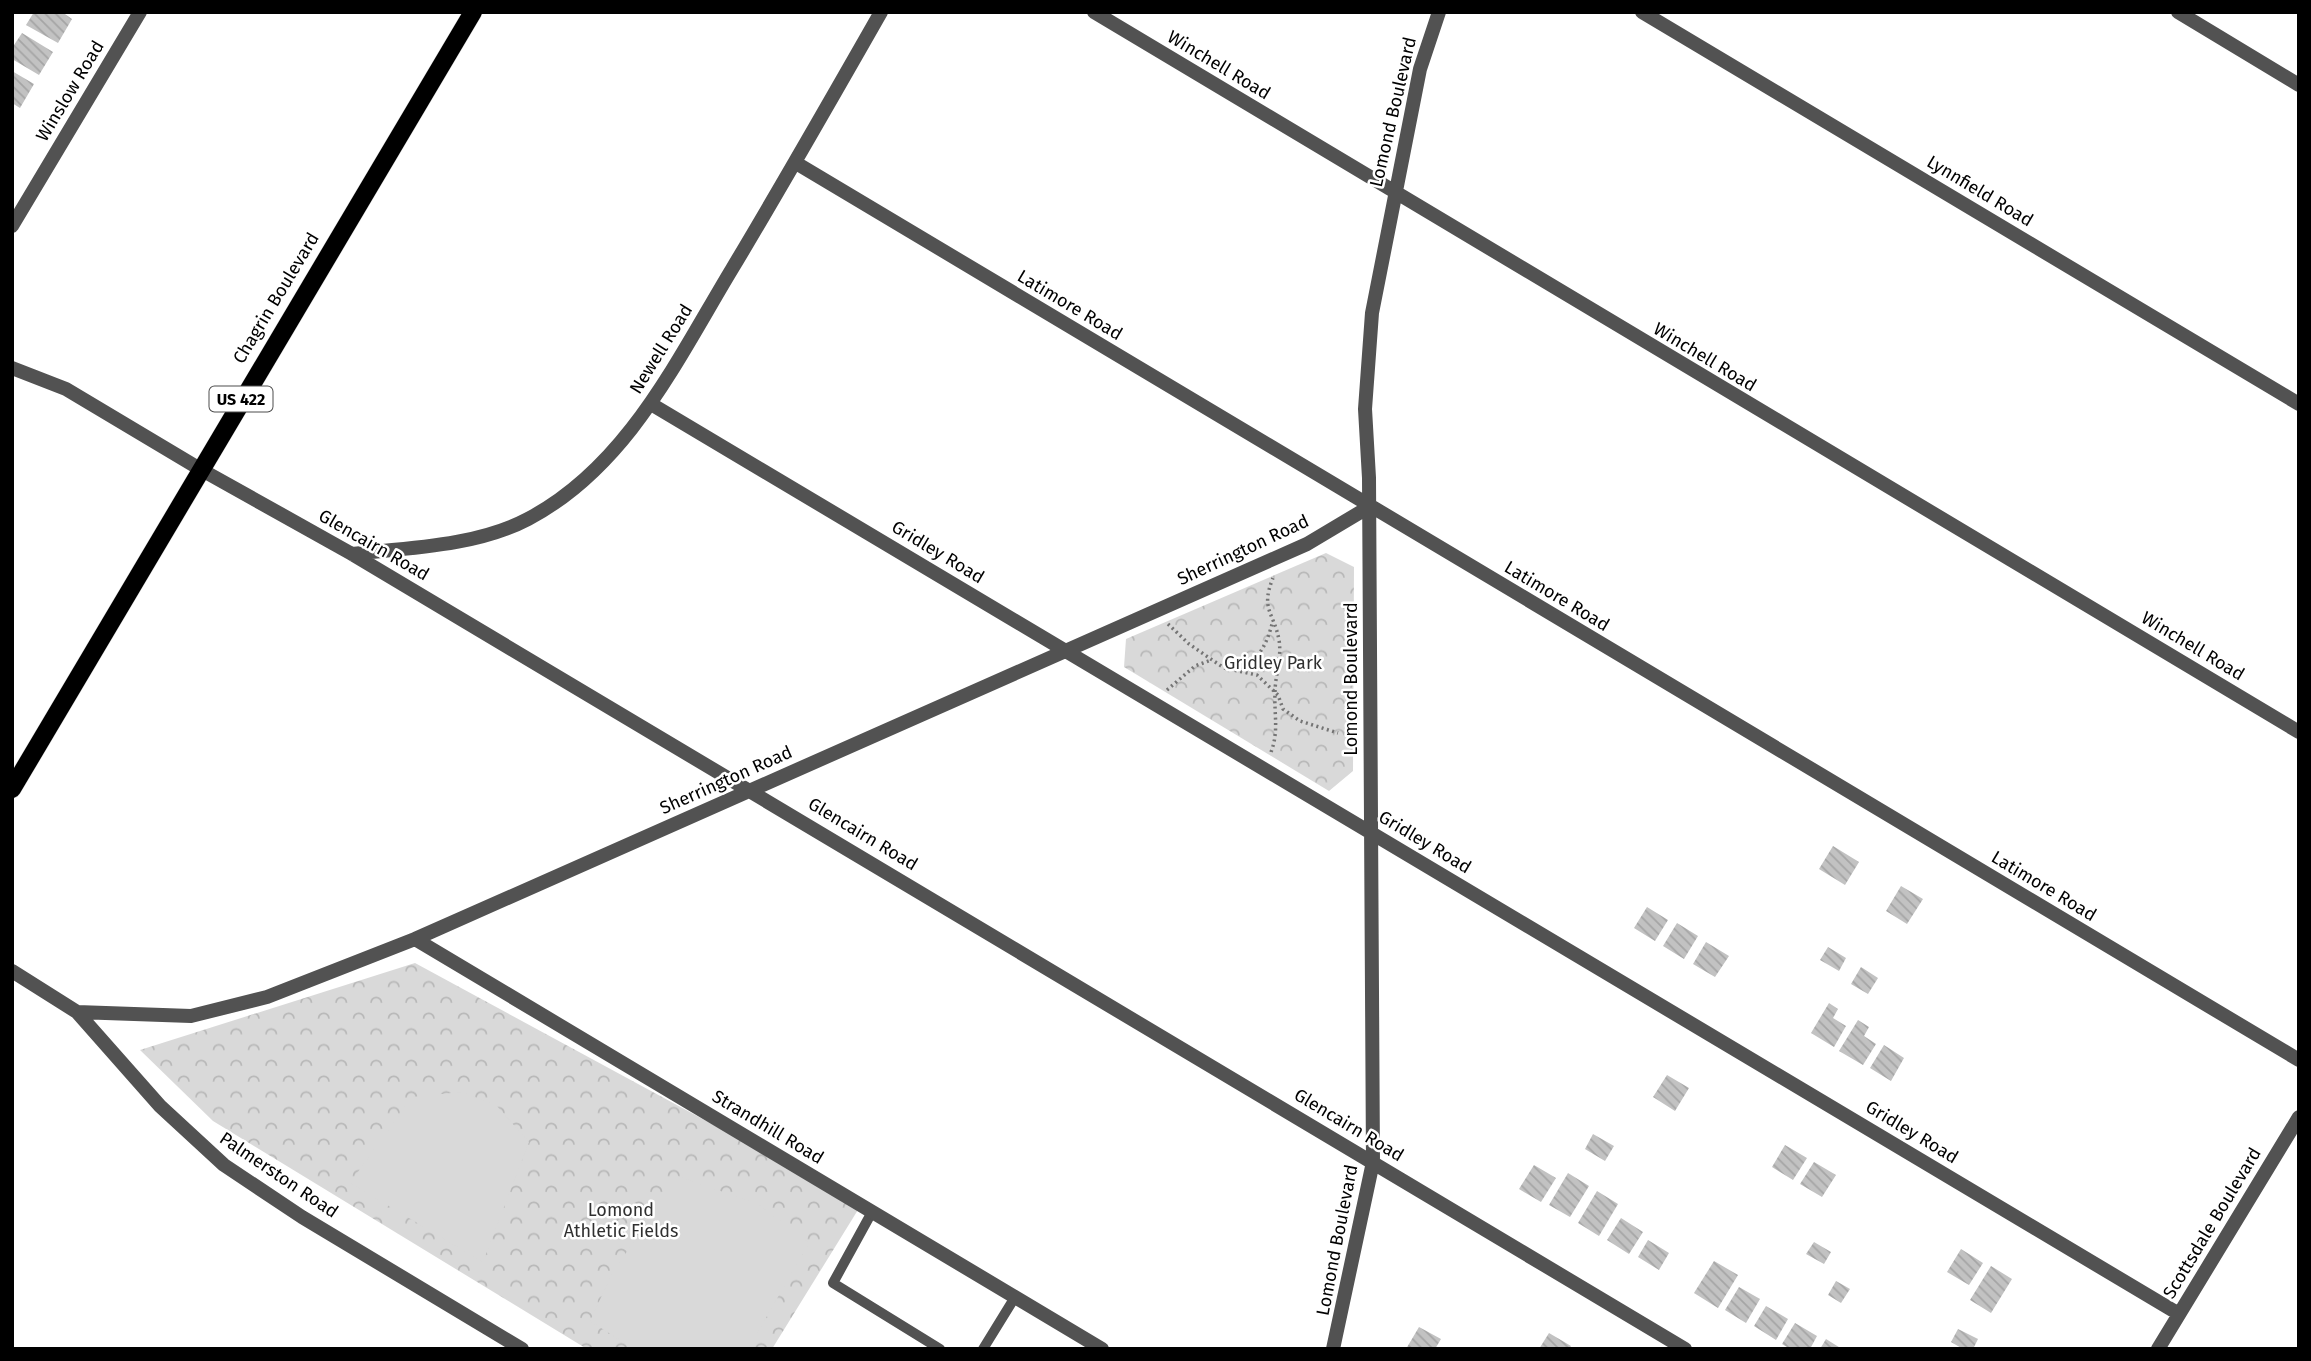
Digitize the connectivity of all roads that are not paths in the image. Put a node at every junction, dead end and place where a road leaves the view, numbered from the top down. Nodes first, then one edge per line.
1 (140, 12) edge
2 (473, 12) edge
3 (881, 12) edge
4 (1094, 12) edge
5 (1439, 12) edge
6 (1642, 12) edge
7 (2178, 12) edge
8 (2299, 85) edge
9 (796, 163) junction
10 (1393, 194) junction
11 (12, 226) edge
12 (12, 368) edge
13 (651, 404) junction
14 (2299, 404) edge
15 (200, 469) junction
16 (1369, 507) junction
17 (352, 554) junction
18 (1065, 650) junction
19 (2299, 732) edge
20 (12, 789) edge
21 (751, 790) junction
22 (1372, 833) junction
23 (415, 939) junction
24 (12, 971) edge
25 (77, 1012) junction
26 (2299, 1060) edge
27 (2299, 1117) edge
28 (1373, 1162) junction
29 (872, 1212) junction
30 (1015, 1297) junction
31 (2179, 1314) junction
32 (522, 1349) edge
33 (940, 1349) edge
34 (983, 1349) edge
35 (1102, 1349) edge
36 (1333, 1349) edge
37 (1685, 1349) edge
38 (2158, 1349) edge

1 - 11 street, Winslow Road
2 - 15 main road, Chagrin Boulevard / US 422
3 - 9 street, Newell Road
4 - 10 street, Winchell Road
5 - 10 street, Lomond Boulevard
6 - 14 street, Lynnfield Road
7 - 8 street
9 - 13 street, Newell Road
9 - 16 street, Latimore Road
10 - 16 street, Lomond Boulevard
10 - 19 street, Winchell Road
12 - 15 street, Glencairn Road
13 - 17 street, Newell Road
13 - 18 street, Gridley Road
15 - 17 street, Glencairn Road
15 - 20 main road, Chagrin Boulevard / US 422
16 - 18 street, Sherrington Road
16 - 22 street, Lomond Boulevard
16 - 26 street, Latimore Road
17 - 21 street, Glencairn Road
18 - 21 street, Sherrington Road
18 - 22 street, Gridley Road
21 - 23 street, Sherrington Road
21 - 28 street, Glencairn Road
22 - 28 street, Lomond Boulevard
22 - 31 street, Gridley Road
23 - 25 street, Sherrington Road
23 - 29 street, Strandhill Road
24 - 25 street, Palmerston Road
25 - 32 street, Palmerston Road
27 - 31 street, Scottsdale Boulevard
28 - 36 street, Lomond Boulevard
28 - 37 street, Glencairn Road
29 - 30 street, Strandhill Road
29 - 33 lane
30 - 34 lane
30 - 35 street, Strandhill Road
31 - 38 street, Scottsdale Boulevard

